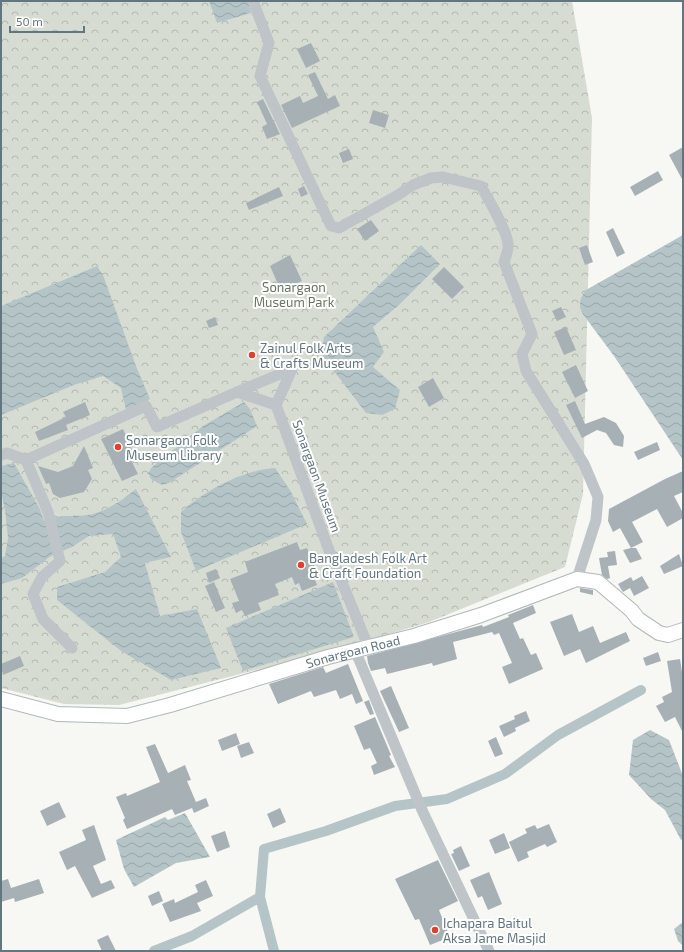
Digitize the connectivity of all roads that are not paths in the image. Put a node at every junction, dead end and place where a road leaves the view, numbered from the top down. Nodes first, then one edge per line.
1 (253, 1) edge
2 (237, 392) junction
3 (276, 405) junction
4 (1, 455) edge
5 (26, 460) junction
6 (577, 578) junction
7 (683, 630) edge
8 (72, 648) dead end
9 (361, 648) junction
10 (1, 699) edge
11 (489, 951) edge

1 - 6 street
2 - 3 street
2 - 3 street
2 - 5 street
3 - 9 street, Sonargaon Museum
4 - 5 street
5 - 8 street
6 - 7 main road
6 - 9 main road, Sonargoan Road
9 - 10 main road, Sonargoan Road
9 - 11 street, Sonargaon Museum

